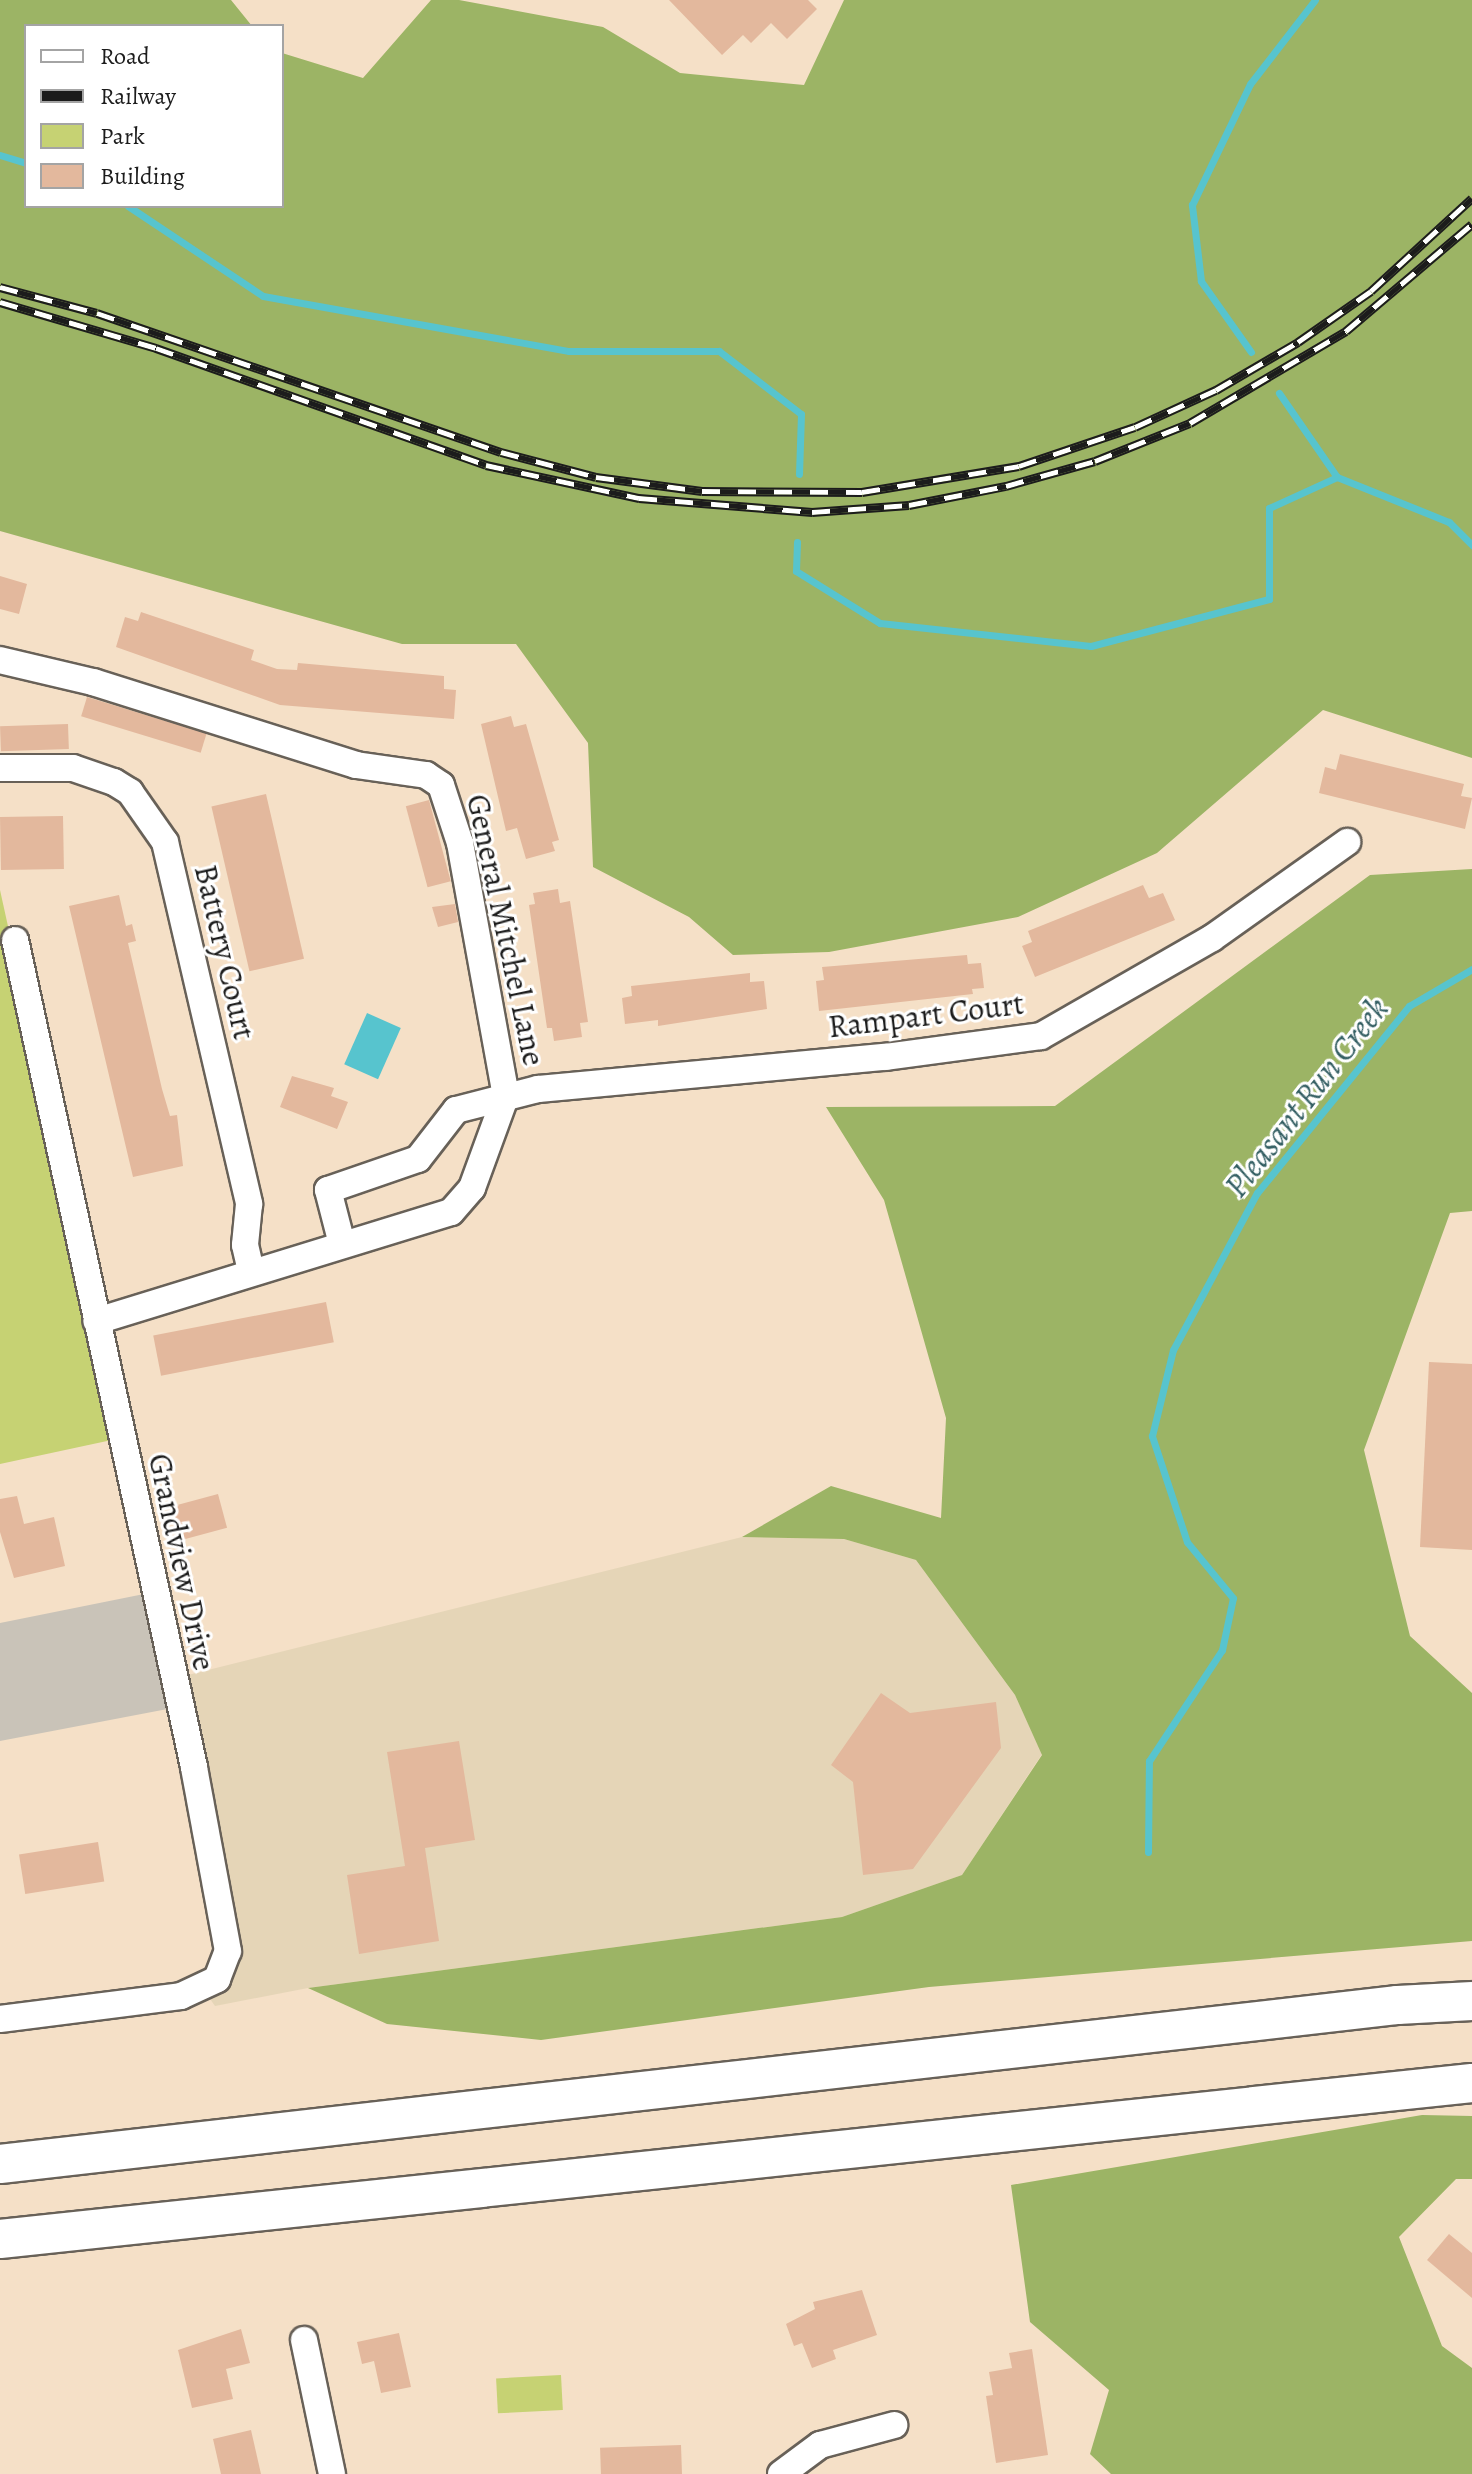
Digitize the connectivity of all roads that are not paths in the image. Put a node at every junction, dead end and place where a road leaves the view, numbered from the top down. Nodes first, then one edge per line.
1 (0, 660) edge
2 (0, 768) edge
3 (1347, 842) dead end
4 (15, 940) dead end
5 (506, 1095) junction
6 (342, 1244) junction
7 (251, 1270) junction
8 (96, 1321) junction
9 (1472, 2001) edge
10 (0, 2019) edge
11 (1472, 2083) edge
12 (0, 2164) edge
13 (0, 2239) edge
14 (304, 2340) dead end
15 (894, 2425) dead end
16 (332, 2474) edge
17 (781, 2474) edge

1 - 5 street, General Mitchel Lane
2 - 7 street, Battery Court
3 - 5 street, Rampart Court
4 - 8 street, Grandview Drive
5 - 6 street, General Mitchel Lane
5 - 6 street, Rampart Court
6 - 7 street, General Mitchel Lane
7 - 8 street, General Mitchel Lane
8 - 10 street, Grandview Drive
9 - 12 highway
11 - 13 highway
14 - 16 street
15 - 17 street

